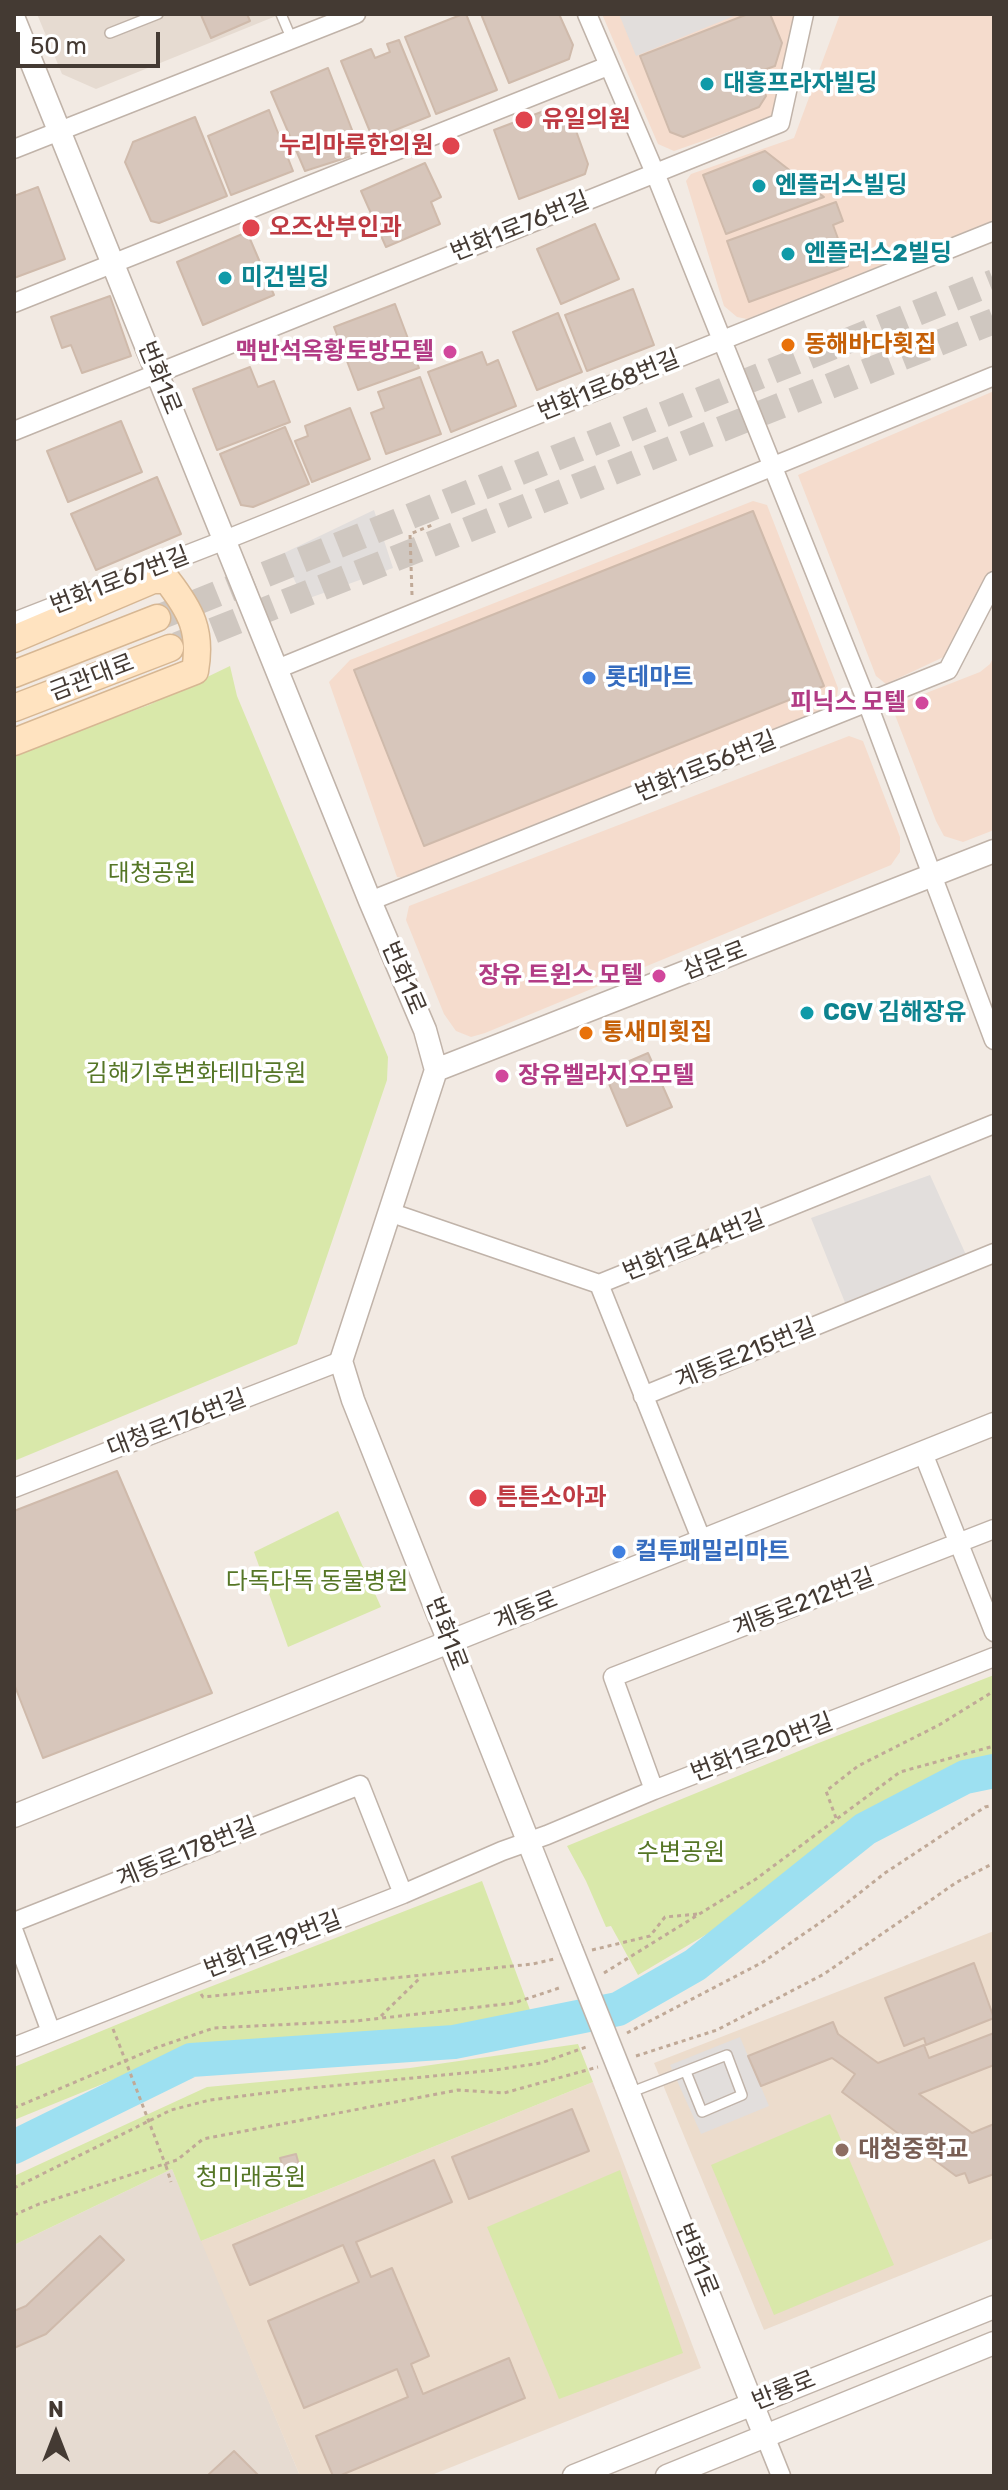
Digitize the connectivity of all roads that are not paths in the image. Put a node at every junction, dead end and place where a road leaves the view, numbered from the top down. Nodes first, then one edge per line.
1 (158, 14) edge
2 (281, 14) edge
3 (356, 14) edge
4 (587, 14) edge
5 (804, 14) edge
6 (14, 19) edge
7 (110, 33) dead end
8 (292, 40) junction
9 (608, 66) junction
10 (61, 130) junction
11 (14, 149) edge
12 (655, 173) junction
13 (994, 231) edge
14 (114, 264) junction
15 (14, 303) edge
16 (722, 340) junction
17 (157, 373) junction
18 (994, 376) edge
19 (14, 431) edge
20 (772, 466) junction
21 (225, 540) junction
22 (994, 581) edge
23 (157, 618) tunnel mouth
24 (14, 622) edge
25 (14, 639) edge
26 (170, 648) tunnel mouth
27 (277, 669) junction
28 (14, 674) edge
29 (867, 702) junction
30 (14, 708) edge
31 (14, 742) edge
32 (994, 851) edge
33 (932, 875) junction
34 (370, 901) junction
35 (994, 1040) edge
36 (436, 1070) junction
37 (994, 1124) edge
38 (389, 1212) junction
39 (994, 1253) edge
40 (599, 1284) junction
41 (341, 1361) junction
42 (643, 1396) junction
43 (994, 1424) edge
44 (923, 1453) junction
45 (14, 1488) edge
46 (994, 1529) edge
47 (702, 1541) junction
48 (959, 1543) junction
49 (994, 1632) edge
50 (450, 1642) junction
51 (994, 1657) edge
52 (654, 1790) junction
53 (14, 1816) edge
54 (530, 1840) junction
55 (403, 1894) junction
56 (14, 1922) edge
57 (14, 1932) edge
58 (51, 2032) junction
59 (14, 2047) edge
60 (686, 2072) junction
61 (627, 2089) junction
62 (994, 2307) edge
63 (994, 2343) edge
64 (753, 2404) junction
65 (765, 2436) junction
66 (574, 2476) edge
67 (667, 2476) edge
68 (781, 2476) edge

1 - 7 lane
2 - 8 lane
3 - 8 street
4 - 9 street
5 - 12 street, 번화1로76번길
6 - 10 street, 번화1로
8 - 10 street
9 - 12 street
9 - 14 street
10 - 11 street
10 - 14 street, 번화1로
12 - 16 street
12 - 17 street, 번화1로76번길
13 - 16 street, 번화1로68번길
14 - 15 street
14 - 17 street, 번화1로
16 - 20 street
16 - 21 street, 번화1로68번길
17 - 19 street, 번화1로76번길
17 - 21 street, 번화1로
18 - 20 street
20 - 27 street
20 - 29 street
21 - 24 street, 번화1로67번길
21 - 27 street, 번화1로
22 - 29 street, 번화1로56번길
23 - 28 main road, 금관대로
25 - 31 main road
26 - 30 main road, 금관대로
27 - 34 street, 번화1로
29 - 33 street
29 - 34 street, 번화1로56번길
32 - 33 street, 삼문로
33 - 35 street
33 - 36 street, 삼문로
34 - 36 street, 번화1로
36 - 38 street
37 - 40 street, 번화1로44번길
38 - 40 street, 번화1로44번길
38 - 41 street
39 - 42 street, 계동로215번길
40 - 42 street
41 - 45 street, 대청로176번길
41 - 50 street, 번화1로
42 - 47 street
43 - 44 street, 계동로
44 - 47 street, 계동로
44 - 48 street
46 - 48 street, 계동로212번길
47 - 50 street, 계동로
48 - 49 street
48 - 52 street, 계동로212번길
50 - 53 street, 계동로
50 - 54 street, 번화1로
51 - 52 street, 번화1로20번길
52 - 54 street, 번화1로20번길
54 - 55 street, 번화1로19번길
54 - 61 street, 번화1로, bridge
55 - 56 street, 계동로178번길
55 - 58 street, 번화1로19번길
57 - 58 street
58 - 59 street, 번화1로19번길
60 - 60 lane
60 - 61 lane
61 - 64 street, 번화1로
62 - 64 street, 반룡로
63 - 65 street, 반룡로
64 - 65 street, 번화1로
64 - 66 street, 반룡로
65 - 67 street, 반룡로
65 - 68 street

